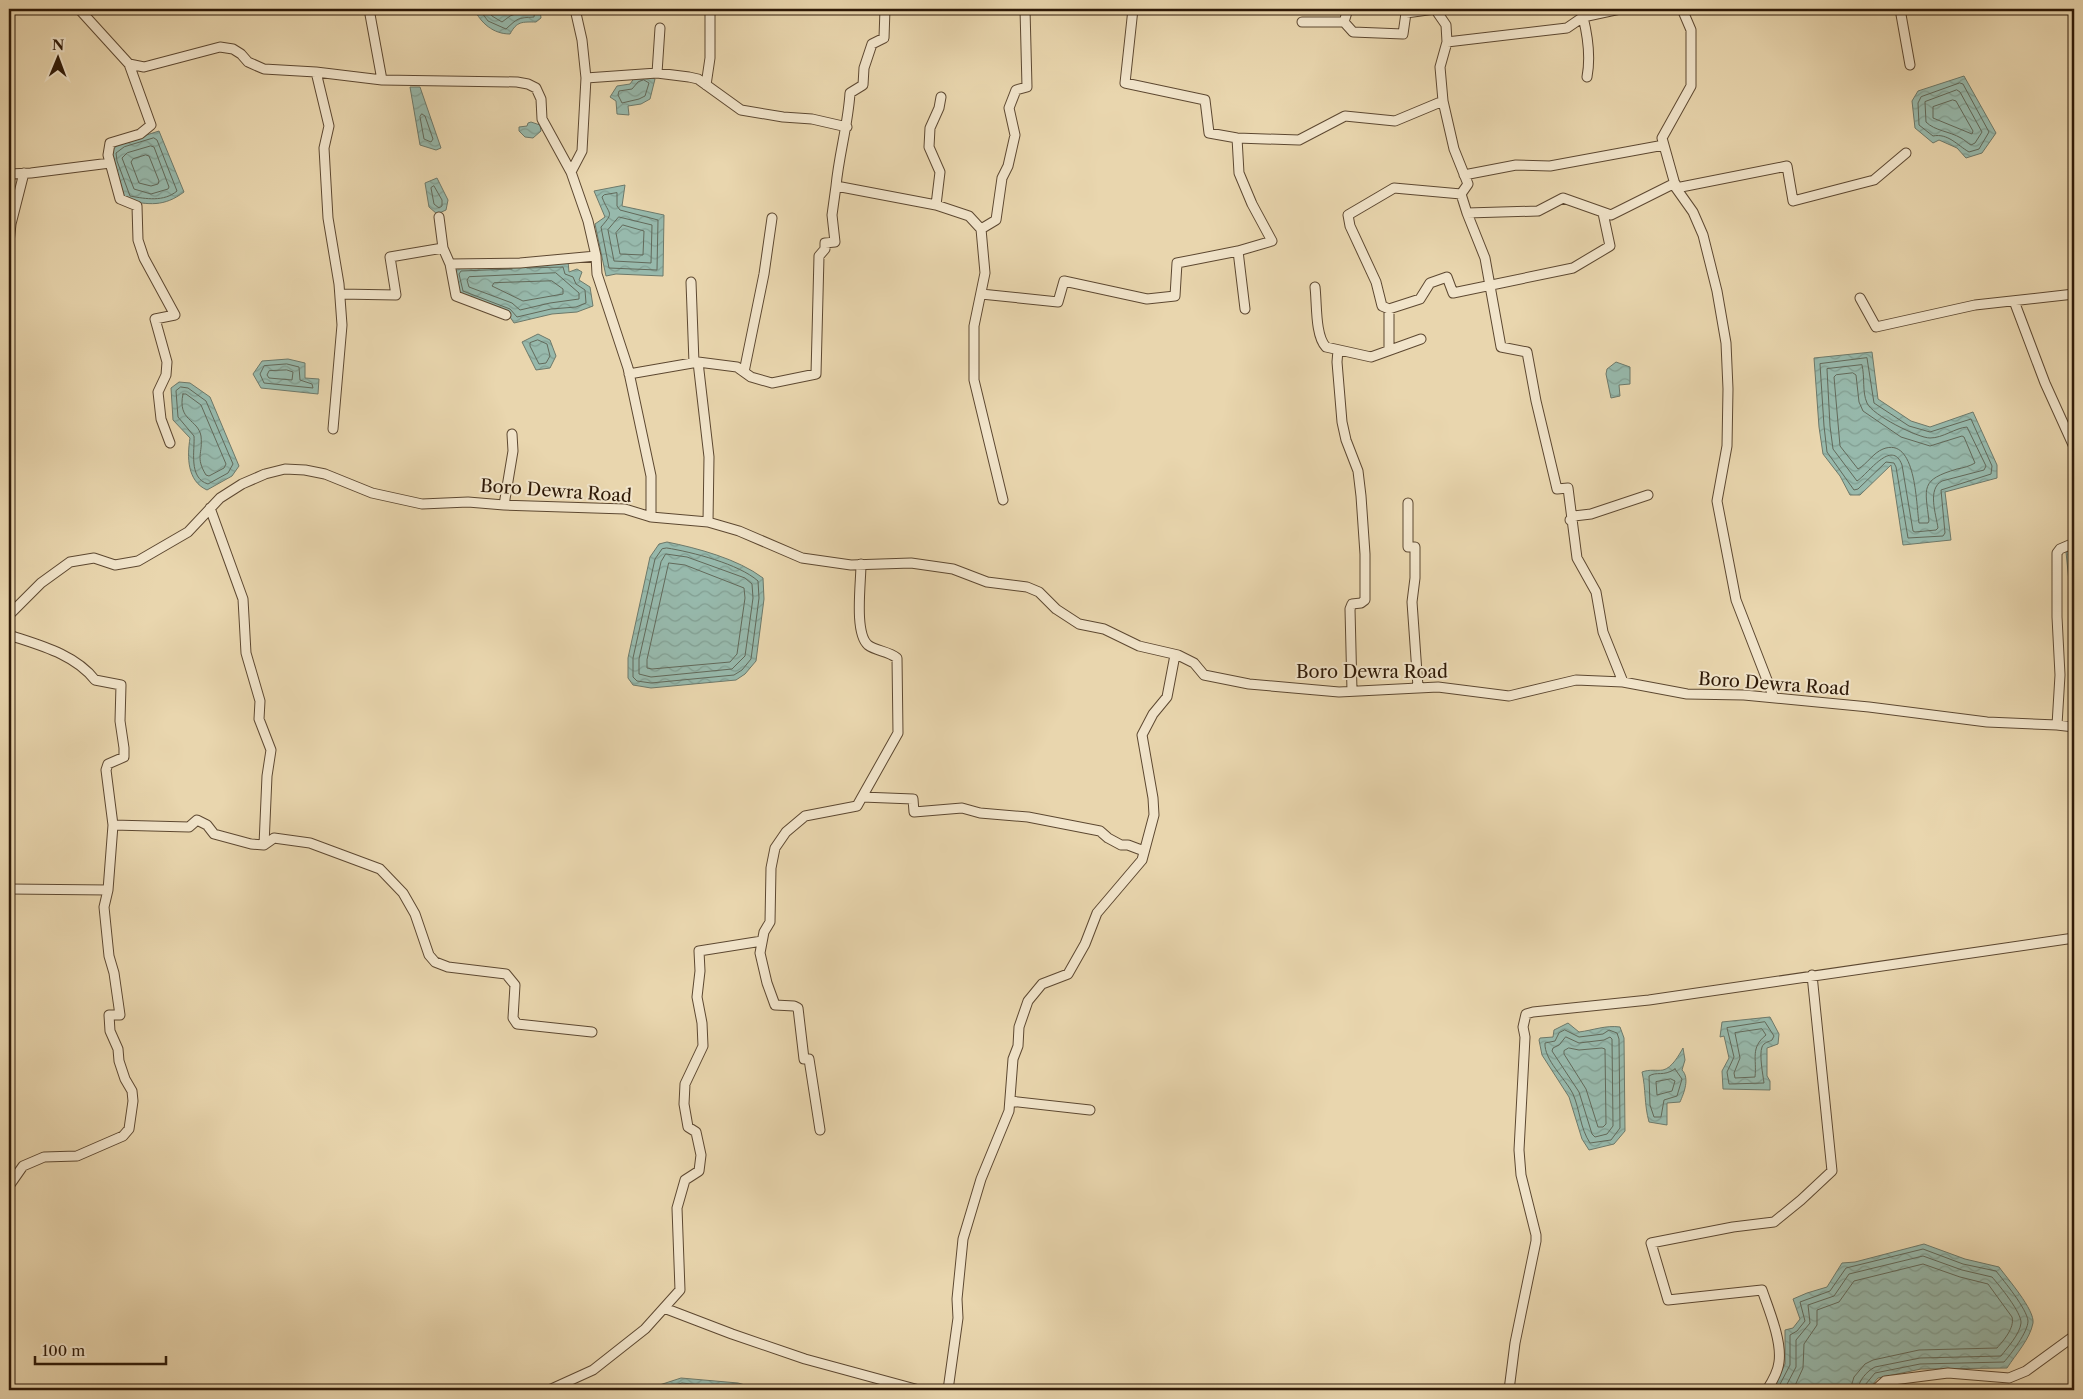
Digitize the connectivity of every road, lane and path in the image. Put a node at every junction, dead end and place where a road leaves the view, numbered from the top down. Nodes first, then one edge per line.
1 (79, 9) edge
2 (369, 9) edge
3 (574, 9) edge
4 (710, 9) edge
5 (885, 9) edge
6 (1025, 9) edge
7 (1133, 9) edge
8 (1348, 9) edge
9 (1620, 9) edge
10 (1682, 9) edge
11 (1900, 9) edge
12 (1582, 13) edge
13 (1302, 22) dead end
14 (1344, 22) junction
15 (660, 28) dead end
16 (1447, 42) junction
17 (128, 64) junction
18 (1910, 65) dead end
19 (316, 72) junction
20 (657, 73) junction
21 (1587, 77) dead end
22 (586, 78) junction
23 (382, 80) junction
24 (706, 85) junction
25 (940, 96) dead end
26 (1443, 101) junction
27 (847, 127) junction
28 (1237, 138) junction
29 (1664, 145) junction
30 (1906, 153) dead end
31 (110, 162) junction
32 (571, 172) junction
33 (24, 173) junction
34 (9, 174) edge
35 (1464, 175) junction
36 (836, 186) junction
37 (1675, 186) junction
38 (1461, 194) junction
39 (936, 205) junction
40 (1466, 213) junction
41 (1603, 213) junction
42 (439, 217) dead end
43 (772, 218) dead end
44 (981, 228) junction
45 (9, 243) edge
46 (443, 248) junction
47 (1238, 251) junction
48 (596, 256) junction
49 (450, 264) junction
50 (690, 282) dead end
51 (1490, 286) junction
52 (1315, 287) dead end
53 (340, 294) junction
54 (981, 294) junction
55 (2074, 294) edge
56 (1860, 298) dead end
57 (2014, 301) junction
58 (1245, 309) dead end
59 (1389, 309) junction
60 (506, 315) dead end
61 (1422, 339) dead end
62 (1338, 350) junction
63 (1389, 350) junction
64 (696, 363) junction
65 (744, 372) junction
66 (629, 374) junction
67 (333, 429) dead end
68 (512, 434) dead end
69 (170, 443) dead end
70 (2074, 447) edge
71 (1648, 495) dead end
72 (1003, 500) dead end
73 (1408, 503) dead end
74 (504, 505) junction
75 (210, 508) junction
76 (652, 517) junction
77 (1570, 520) junction
78 (708, 522) junction
79 (2074, 543) edge
80 (861, 564) junction
81 (9, 615) edge
82 (9, 635) edge
83 (1175, 655) junction
84 (1623, 682) junction
85 (1418, 687) junction
86 (1352, 691) junction
87 (1774, 698) junction
88 (2057, 725) junction
89 (2074, 727) edge
90 (862, 797) junction
91 (113, 825) junction
92 (264, 845) junction
93 (1144, 851) junction
94 (9, 888) edge
95 (108, 890) junction
96 (2074, 938) edge
97 (762, 941) junction
98 (1812, 975) junction
99 (592, 1032) dead end
100 (1010, 1101) junction
101 (1090, 1110) dead end
102 (820, 1130) dead end
103 (9, 1186) edge
104 (664, 1308) junction
105 (2074, 1336) edge
106 (549, 1390) edge
107 (918, 1390) edge
108 (948, 1390) edge
109 (1509, 1390) edge
110 (1767, 1390) edge
111 (1875, 1390) edge

1 - 17 street
2 - 23 street
3 - 22 street
4 - 24 street
5 - 27 street
6 - 44 street
7 - 28 street
8 - 14 street
9 - 12 street
10 - 29 street
11 - 18 street
12 - 16 street
12 - 21 street
13 - 14 street
14 - 16 street
15 - 20 street
16 - 26 street
17 - 19 street
17 - 31 street
19 - 23 street
19 - 53 street
20 - 22 street
20 - 24 street
22 - 32 street
23 - 32 street
24 - 27 street
25 - 39 street
26 - 28 street
26 - 35 street
27 - 36 street
28 - 47 street
29 - 35 street
29 - 37 street
30 - 37 street
31 - 33 street
31 - 69 street
32 - 48 street
33 - 34 street
33 - 45 street
35 - 38 street
36 - 39 street
36 - 65 street
37 - 41 street
37 - 87 street
38 - 40 street
38 - 59 street
39 - 44 street
40 - 41 street
40 - 51 street
41 - 51 street
42 - 46 street
43 - 65 street
44 - 54 street
46 - 49 street
46 - 53 street
47 - 54 street
47 - 58 street
48 - 49 street
48 - 66 street
49 - 60 street
50 - 64 street
51 - 59 street
51 - 77 street
52 - 62 street
53 - 67 street
54 - 72 street
55 - 57 street
56 - 57 street
57 - 70 street
59 - 63 street
61 - 63 street
62 - 63 street
62 - 86 street
64 - 65 street
64 - 66 street
64 - 78 street
66 - 76 street
68 - 74 street
71 - 77 street
73 - 85 street
74 - 75 street, Boro Dewra Road
74 - 76 street, Boro Dewra Road
75 - 81 street, Boro Dewra Road
75 - 92 street
76 - 78 street, Boro Dewra Road
77 - 84 street
78 - 80 street, Boro Dewra Road
79 - 88 street
80 - 83 street, Boro Dewra Road
80 - 90 street
82 - 91 street
83 - 86 street, Boro Dewra Road
83 - 93 street
84 - 85 street, Boro Dewra Road
84 - 87 street, Boro Dewra Road
85 - 86 street, Boro Dewra Road
87 - 88 street, Boro Dewra Road
88 - 89 street, Boro Dewra Road
90 - 93 street
90 - 97 street
91 - 92 street
91 - 95 street
92 - 99 street
93 - 100 street
94 - 95 street
95 - 103 street
96 - 98 street
97 - 102 street
97 - 104 street
98 - 109 street
98 - 110 street
100 - 101 street
100 - 108 street
104 - 106 street
104 - 107 street
105 - 111 street

